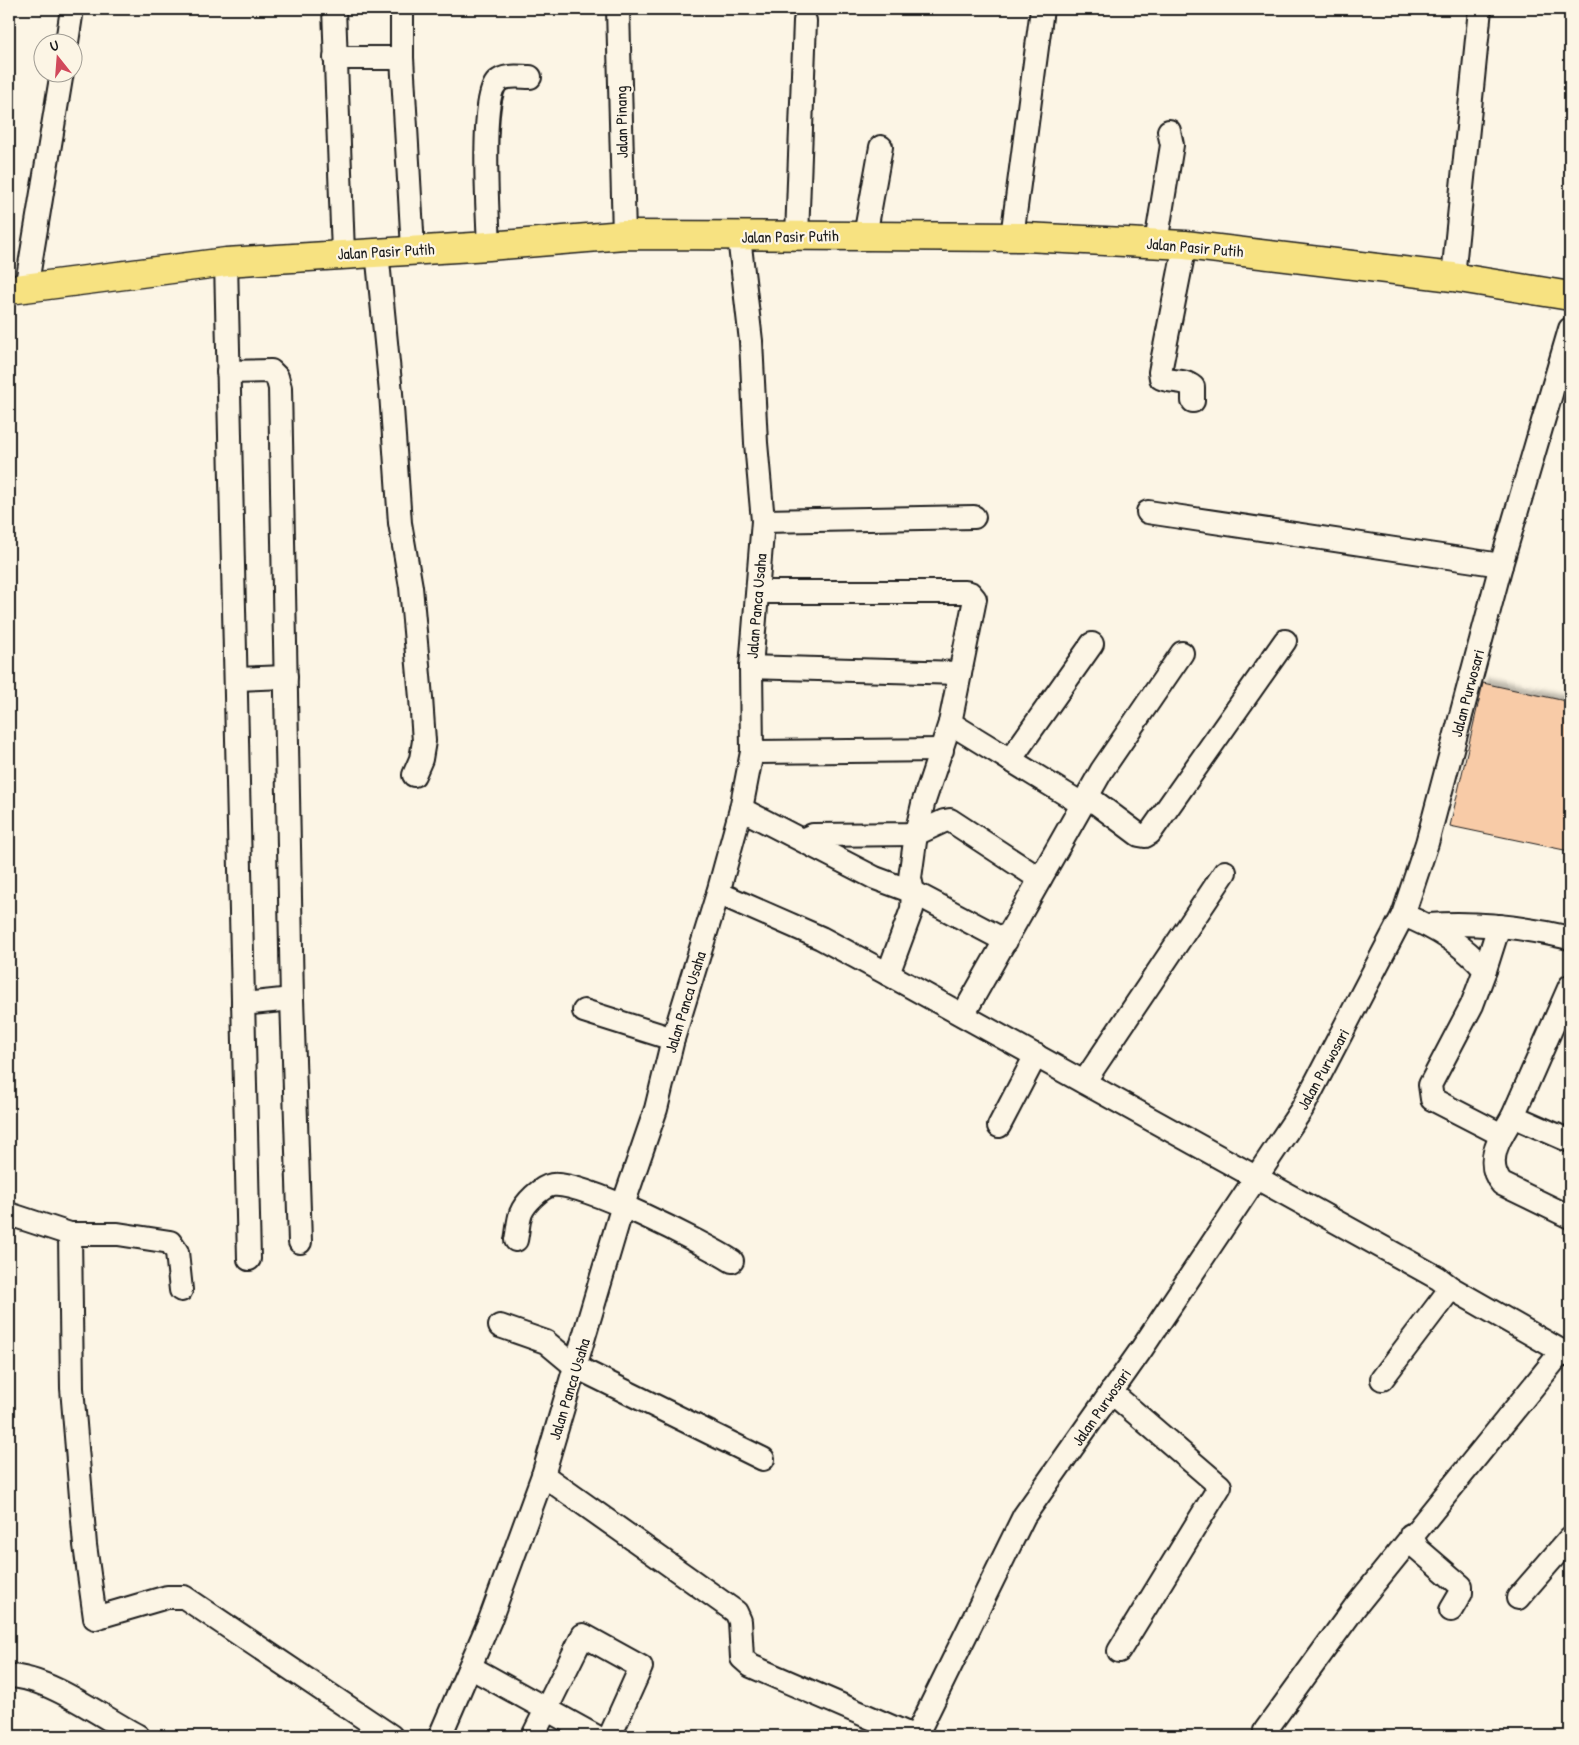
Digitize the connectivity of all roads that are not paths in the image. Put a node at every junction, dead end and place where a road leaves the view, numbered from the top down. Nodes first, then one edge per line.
1 (72, 9) edge
2 (334, 9) edge
3 (402, 9) edge
4 (618, 9) edge
5 (1042, 9) edge
6 (1480, 9) edge
7 (805, 21) dead end
8 (68, 32) edge
9 (335, 58) junction
10 (402, 58) junction
11 (530, 77) dead end
12 (60, 82) edge
13 (1169, 131) dead end
14 (881, 147) dead end
15 (624, 235) junction
16 (797, 236) junction
17 (865, 236) junction
18 (739, 237) junction
19 (1012, 237) junction
20 (1156, 243) junction
21 (1185, 245) junction
22 (489, 246) junction
23 (413, 250) junction
24 (377, 251) junction
25 (343, 253) junction
26 (226, 262) junction
27 (1453, 277) junction
28 (17, 289) edge
29 (1570, 296) edge
30 (1570, 329) edge
31 (228, 372) junction
32 (1193, 401) dead end
33 (1148, 512) dead end
34 (974, 517) dead end
35 (763, 521) junction
36 (1501, 565) junction
37 (758, 592) junction
38 (1285, 641) dead end
39 (1092, 644) dead end
40 (1182, 653) dead end
41 (751, 667) junction
42 (960, 672) junction
43 (286, 677) junction
44 (237, 679) junction
45 (950, 723) junction
46 (942, 750) junction
47 (752, 752) junction
48 (1010, 760) junction
49 (414, 775) dead end
50 (1084, 800) junction
51 (741, 808) junction
52 (858, 834) junction
53 (916, 834) junction
54 (804, 840) junction
55 (847, 863) junction
56 (1224, 872) dead end
57 (1040, 879) junction
58 (913, 892) junction
59 (718, 893) junction
60 (1404, 915) junction
61 (1429, 925) junction
62 (1499, 926) junction
63 (1570, 938) edge
64 (1006, 941) junction
65 (1484, 970) junction
66 (888, 974) junction
67 (1570, 986) edge
68 (292, 999) junction
69 (243, 1004) junction
70 (584, 1011) dead end
71 (963, 1015) junction
72 (673, 1040) junction
73 (1036, 1054) junction
74 (1084, 1082) junction
75 (999, 1126) dead end
76 (1507, 1126) junction
77 (1570, 1141) edge
78 (1256, 1179) junction
79 (623, 1205) junction
80 (9, 1214) edge
81 (1570, 1217) edge
82 (70, 1234) junction
83 (516, 1240) dead end
84 (300, 1242) dead end
85 (249, 1259) dead end
86 (732, 1261) dead end
87 (1451, 1288) junction
88 (181, 1290) dead end
89 (500, 1326) dead end
90 (1566, 1354) edge
91 (576, 1366) junction
92 (1382, 1380) dead end
93 (1111, 1392) junction
94 (763, 1459) dead end
95 (543, 1475) junction
96 (1410, 1535) junction
97 (1570, 1538) edge
98 (1518, 1598) dead end
99 (1451, 1610) dead end
100 (1119, 1651) dead end
101 (470, 1667) junction
102 (9, 1676) edge
103 (546, 1709) junction
104 (138, 1736) edge
105 (391, 1736) edge
106 (440, 1736) edge
107 (534, 1736) edge
108 (595, 1736) edge
109 (610, 1736) edge
110 (917, 1736) edge
111 (1267, 1736) edge

1 - 8 street
2 - 9 street
3 - 10 street
4 - 15 street, Jalan Pinang
5 - 19 street
6 - 27 street
7 - 16 street
9 - 10 street
9 - 25 street
10 - 23 street
11 - 22 street
12 - 28 street
13 - 20 street
14 - 17 street
15 - 18 highway, Jalan Pasir Putih
15 - 22 highway, Jalan Pasir Putih
16 - 17 highway, Jalan Pasir Putih
16 - 18 highway, Jalan Pasir Putih
17 - 19 highway, Jalan Pasir Putih
18 - 35 street, Jalan Panca Usaha
19 - 20 highway, Jalan Pasir Putih
20 - 21 highway, Jalan Pasir Putih
21 - 27 highway, Jalan Pasir Putih
21 - 32 street
22 - 23 highway, Jalan Pasir Putih
23 - 24 highway, Jalan Pasir Putih
24 - 25 highway, Jalan Pasir Putih
24 - 49 street
25 - 26 highway, Jalan Pasir Putih
26 - 28 highway, Jalan Pasir Putih
26 - 31 street
27 - 29 highway, Jalan Pasir Putih
30 - 36 street, Jalan Purwosari
31 - 43 street
31 - 44 street
33 - 36 street
34 - 35 street
35 - 37 street, Jalan Panca Usaha
36 - 60 street, Jalan Purwosari
37 - 41 street, Jalan Panca Usaha
37 - 42 street
38 - 50 street
39 - 48 street
40 - 50 street
41 - 42 street
41 - 47 street, Jalan Panca Usaha
42 - 45 street
43 - 44 street
43 - 68 street
44 - 69 street
45 - 46 street
45 - 48 street
46 - 47 street
46 - 53 street
47 - 51 street, Jalan Panca Usaha
48 - 50 street
50 - 57 street
51 - 54 street
51 - 59 street, Jalan Panca Usaha
52 - 53 street
52 - 54 street
52 - 55 street
53 - 57 street
53 - 58 street
54 - 55 street
55 - 58 street
56 - 74 street
57 - 64 street
58 - 64 street
58 - 66 street
59 - 66 street
59 - 72 street, Jalan Panca Usaha
60 - 61 street
60 - 78 street, Jalan Purwosari
61 - 62 street
61 - 65 street
62 - 63 street
62 - 65 street
64 - 71 street
65 - 76 street
66 - 71 street
67 - 76 street
68 - 69 street
68 - 84 street
69 - 85 street
70 - 72 street
71 - 73 street
72 - 79 street, Jalan Panca Usaha
73 - 74 street
73 - 75 street
74 - 78 street
76 - 77 street
76 - 81 street
78 - 87 street
78 - 93 street, Jalan Purwosari
79 - 83 street
79 - 86 street
79 - 91 street, Jalan Panca Usaha
80 - 82 street
82 - 88 street
82 - 105 street
87 - 90 street
87 - 92 street
89 - 91 street
90 - 96 street
91 - 94 street
91 - 95 street, Jalan Panca Usaha
93 - 100 street
93 - 110 street, Jalan Purwosari
95 - 101 street, Jalan Panca Usaha
95 - 110 street
96 - 99 street
96 - 111 street
97 - 98 street
101 - 103 street
101 - 106 street, Jalan Panca Usaha
102 - 104 street
103 - 107 street
103 - 108 street
103 - 109 street

